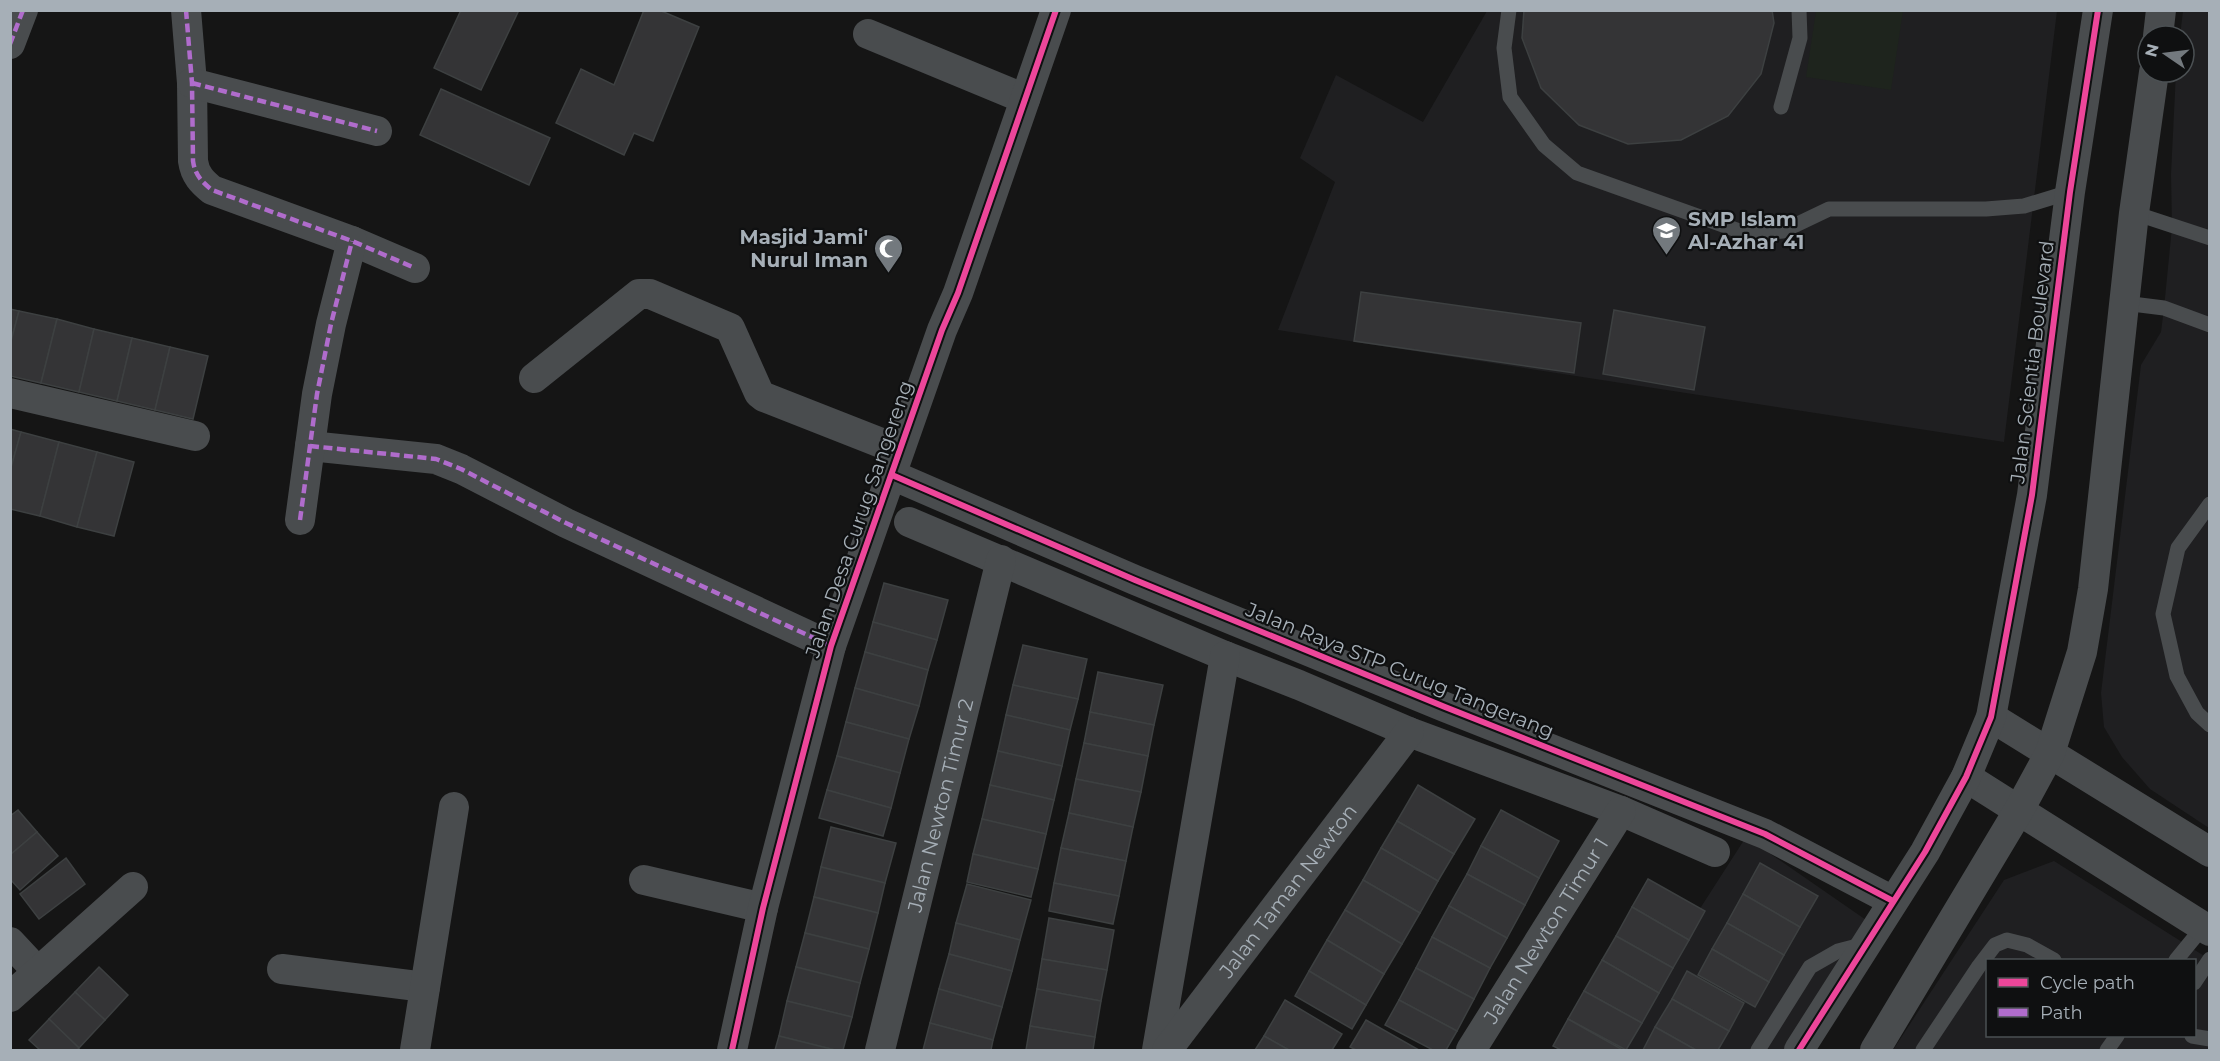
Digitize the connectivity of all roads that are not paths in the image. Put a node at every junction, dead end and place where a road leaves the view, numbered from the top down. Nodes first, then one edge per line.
1 (23, 10) edge
2 (186, 10) edge
3 (1056, 10) edge
4 (1509, 10) edge
5 (1799, 10) edge
6 (2098, 10) edge
7 (868, 34) dead end
8 (10, 44) edge
9 (192, 83) junction
10 (2152, 84) edge
11 (1025, 99) junction
12 (1781, 107) dead end
13 (377, 131) dead end
14 (2070, 192) junction
15 (2134, 213) junction
16 (2210, 238) edge
17 (352, 241) junction
18 (415, 268) dead end
19 (2124, 303) junction
20 (2210, 325) edge
21 (534, 378) dead end
22 (10, 393) edge
23 (195, 436) dead end
24 (310, 446) junction
25 (896, 463) junction
26 (2210, 504) edge
27 (300, 520) dead end
28 (909, 522) dead end
29 (1001, 560) junction
30 (831, 646) junction
31 (1225, 657) junction
32 (1991, 717) junction
33 (2210, 725) edge
34 (1409, 732) junction
35 (2049, 753) junction
36 (1966, 777) junction
37 (454, 807) dead end
38 (2019, 810) junction
39 (1621, 812) junction
40 (1715, 852) dead end
41 (2210, 852) edge
42 (644, 880) dead end
43 (133, 887) dead end
44 (1893, 901) junction
45 (763, 908) junction
46 (2206, 929) edge
47 (10, 942) edge
48 (1867, 943) junction
49 (2052, 959) edge
50 (2177, 959) edge
51 (2210, 959) edge
52 (282, 969) dead end
53 (38, 972) junction
54 (2196, 980) edge
55 (425, 987) junction
56 (10, 997) edge
57 (2116, 1037) edge
58 (415, 1050) edge
59 (732, 1050) edge
60 (880, 1050) edge
61 (1157, 1050) edge
62 (1167, 1050) edge
63 (1471, 1050) edge
64 (1758, 1050) edge
65 (1799, 1050) edge
66 (1875, 1050) edge
67 (1923, 1050) edge
68 (2107, 1050) edge

1 - 8 street
2 - 9 street
3 - 11 street, Jalan Desa Curug Sangereng
4 - 14 lane
5 - 12 lane
6 - 14 street, Jalan Scientia Boulevard
7 - 11 street
9 - 13 street
9 - 17 street
10 - 15 street
11 - 25 street, Jalan Desa Curug Sangereng
14 - 32 street, Jalan Scientia Boulevard
15 - 16 lane
15 - 19 street
17 - 18 street
17 - 24 street
19 - 20 lane
19 - 35 street
21 - 25 street, Jalan Raya STP Curug Tangerang
22 - 23 street
24 - 27 street
24 - 30 street
25 - 30 street, Jalan Desa Curug Sangereng
25 - 44 street, Jalan Raya STP Curug Tangerang
26 - 33 lane
28 - 29 street
29 - 31 street
29 - 60 street, Jalan Newton Timur 2
30 - 45 street, Jalan Desa Curug Sangereng
31 - 34 street
31 - 61 street
32 - 35 street
32 - 36 street, Jalan Scientia Boulevard
34 - 39 street
34 - 62 street, Jalan Taman Newton
35 - 38 street
35 - 41 street
36 - 38 street
36 - 44 street, Jalan Scientia Boulevard
37 - 55 street
38 - 46 street
38 - 66 street
39 - 40 street
39 - 63 street, Jalan Newton Timur 1
42 - 45 street
43 - 53 street
44 - 48 street, Jalan Scientia Boulevard
45 - 59 street, Jalan Desa Curug Sangereng
46 - 50 lane
47 - 53 street
48 - 64 lane
48 - 65 street, Jalan Scientia Boulevard
49 - 67 lane
51 - 54 lane
52 - 55 street
53 - 56 street
55 - 58 street
57 - 68 lane

